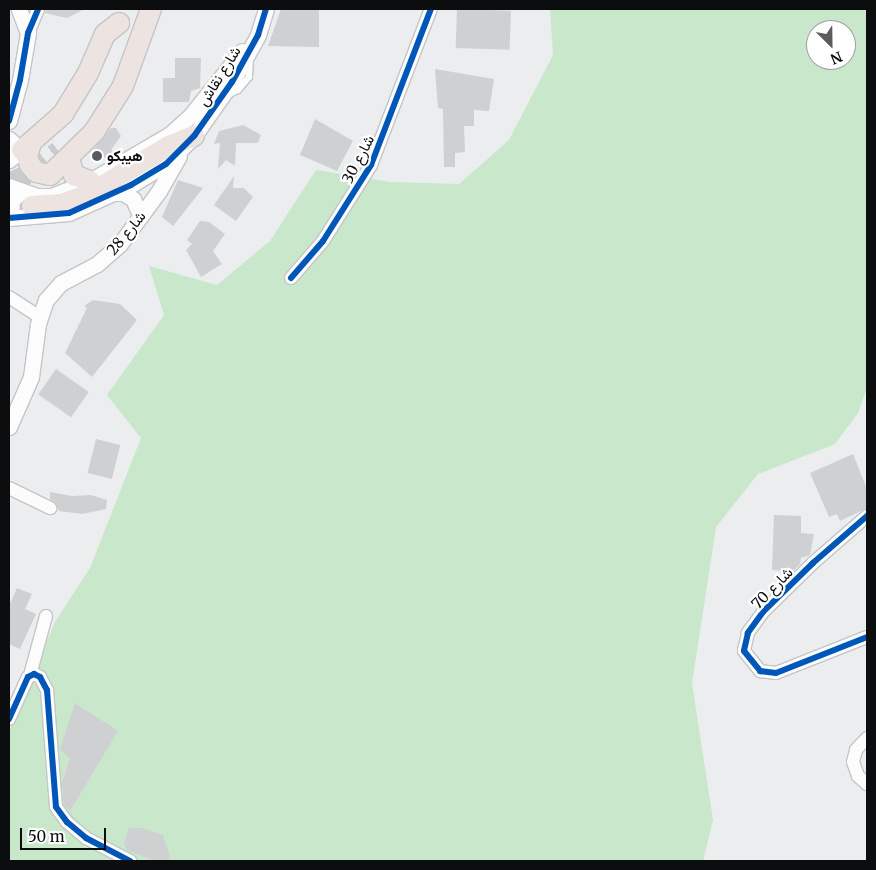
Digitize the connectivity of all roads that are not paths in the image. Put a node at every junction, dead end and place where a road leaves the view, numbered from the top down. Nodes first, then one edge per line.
1 (20, 9) edge
2 (38, 9) edge
3 (139, 9) edge
4 (151, 9) edge
5 (266, 9) edge
6 (431, 9) edge
7 (122, 16) edge
8 (28, 33) junction
9 (251, 49) junction
10 (9, 121) edge
11 (188, 143) junction
12 (35, 149) edge
13 (50, 175) junction
14 (90, 181) junction
15 (18, 194) edge
16 (112, 194) junction
17 (140, 216) junction
18 (10, 218) edge
19 (291, 278) dead end
20 (9, 297) edge
21 (39, 321) junction
22 (9, 427) edge
23 (9, 488) edge
24 (50, 508) dead end
25 (867, 516) edge
26 (46, 616) dead end
27 (867, 637) edge
28 (30, 675) junction
29 (9, 719) edge
30 (867, 738) edge
31 (867, 784) edge
32 (130, 861) edge

1 - 8 street
2 - 8 street
3 - 12 highway
4 - 12 highway
5 - 9 street, شارع نقاش
6 - 19 street, شارع 30
7 - 12 highway
8 - 10 street
9 - 11 street, شارع نقاش
9 - 14 street
11 - 15 highway
11 - 16 street
11 - 17 street, شارع 28
12 - 13 highway
12 - 13 highway
12 - 14 highway
13 - 15 street
14 - 15 street
15 - 18 street
16 - 17 street
16 - 18 street
17 - 21 street, شارع 28
20 - 21 street
21 - 22 street, شارع 28
23 - 24 street
25 - 27 street, شارع 70
26 - 28 street
28 - 29 street
28 - 32 street
30 - 31 street

